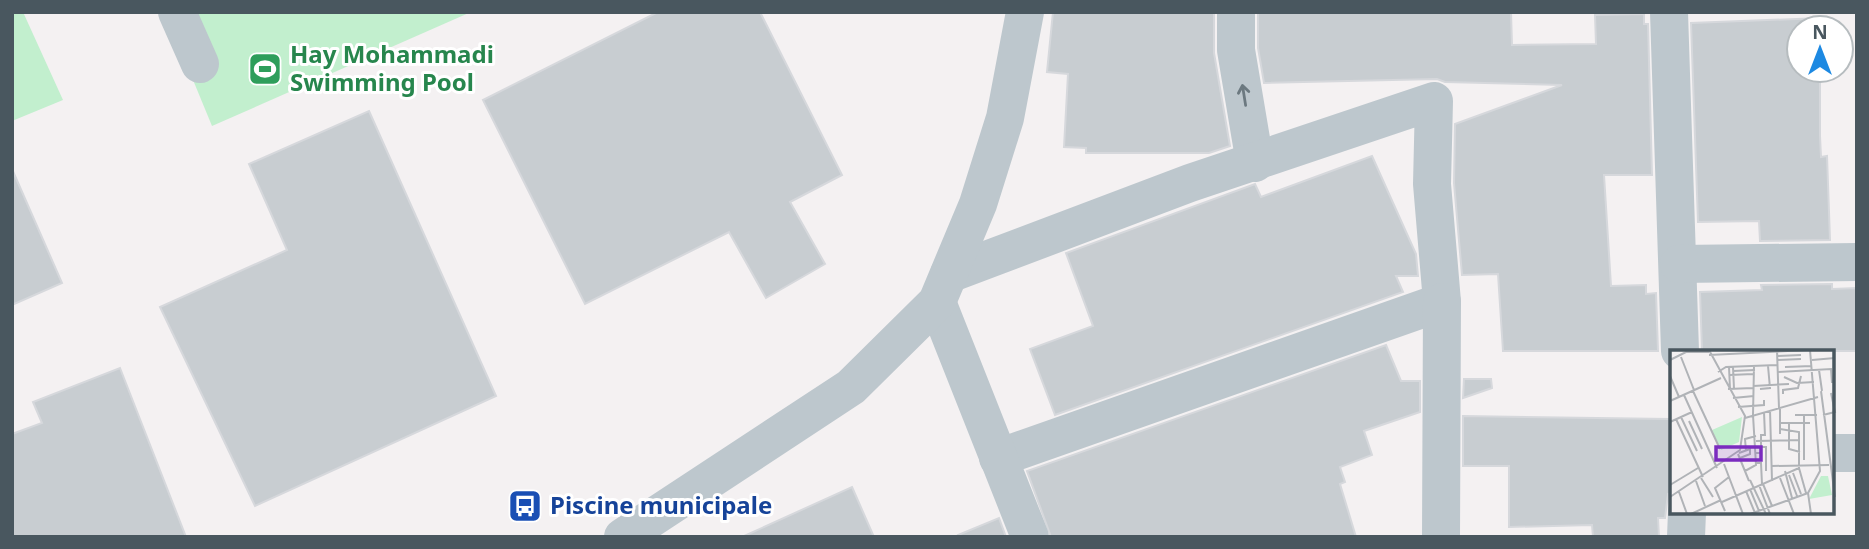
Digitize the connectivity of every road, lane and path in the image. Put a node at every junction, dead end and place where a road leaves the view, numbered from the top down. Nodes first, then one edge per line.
1 (177, 12) edge
2 (1025, 12) edge
3 (1236, 12) edge
4 (1669, 12) edge
5 (200, 64) dead end
6 (1255, 163) junction
7 (1857, 262) edge
8 (1679, 264) junction
9 (943, 288) junction
10 (1442, 302) junction
11 (1681, 350) edge
12 (1834, 453) edge
13 (1857, 453) edge
14 (998, 458) junction
15 (1687, 514) edge
16 (624, 537) edge
17 (1030, 537) edge
18 (1441, 537) edge
19 (1686, 537) edge

1 - 5 street
2 - 9 street
6 -> 3 street
4 - 8 street
6 - 9 street
6 - 10 street
7 - 8 street
8 - 11 street
9 - 14 street
9 - 16 street
10 - 14 street
10 - 18 street
12 - 13 street
14 - 17 street
15 - 19 street

